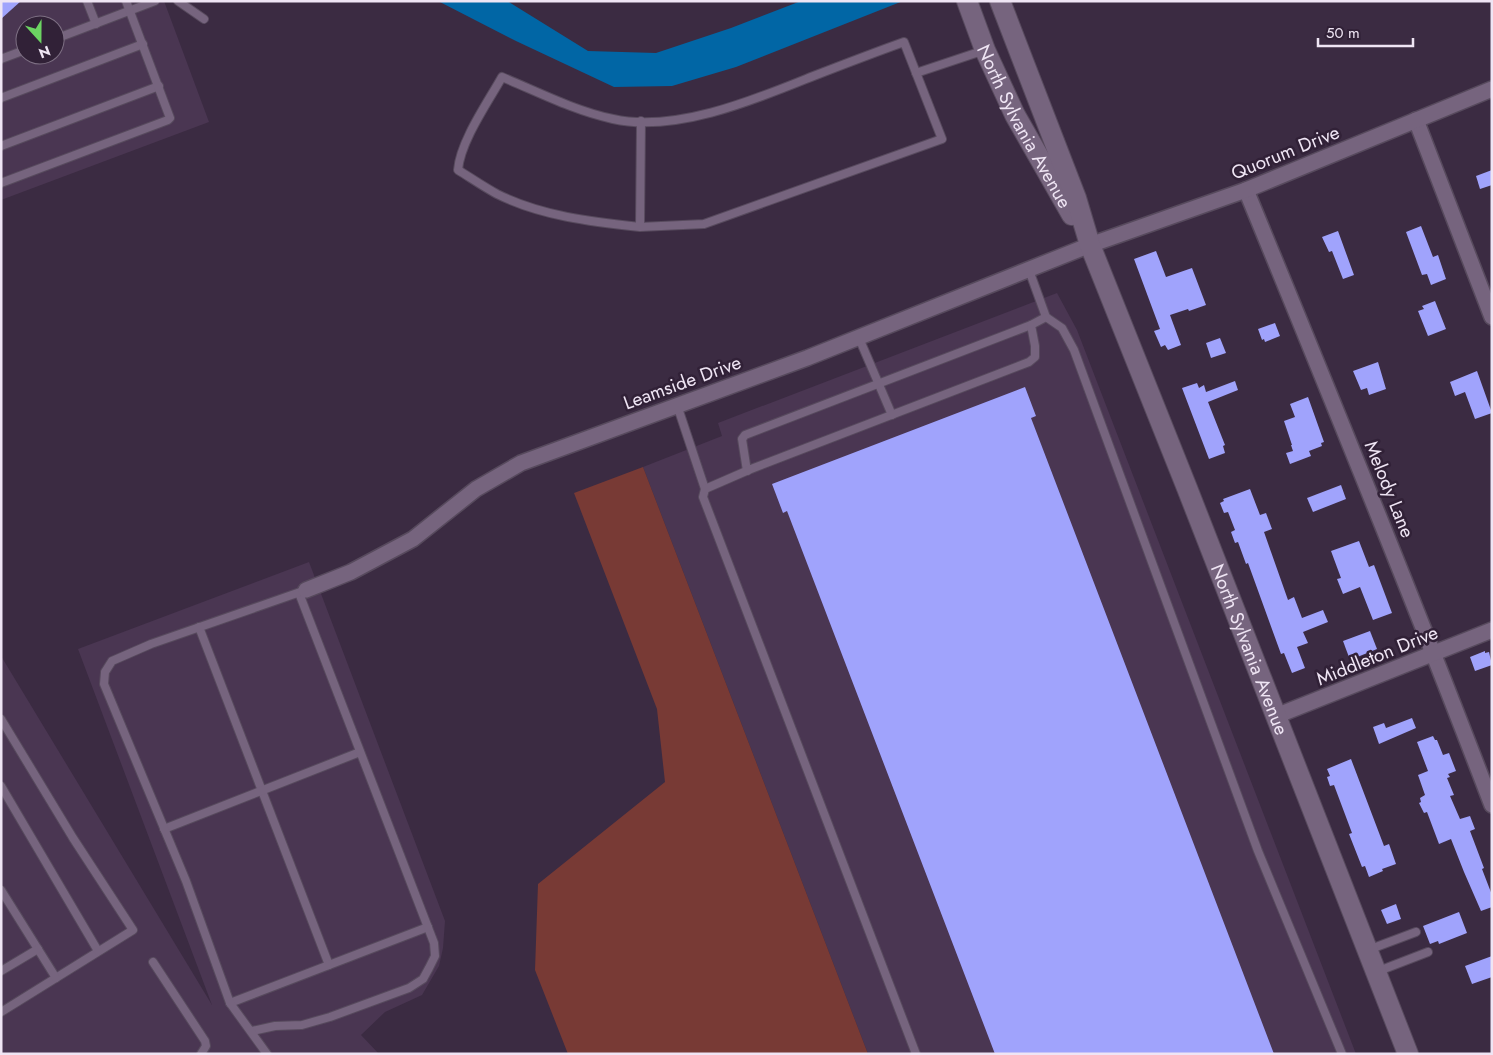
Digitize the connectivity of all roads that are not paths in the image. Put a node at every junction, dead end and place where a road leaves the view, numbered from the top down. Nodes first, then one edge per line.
1 (87, 1) edge
2 (126, 1) edge
3 (154, 1) edge
4 (178, 1) edge
5 (1000, 1) edge
6 (967, 3) edge
7 (130, 10) junction
8 (204, 19) dead end
9 (96, 24) junction
10 (65, 35) edge
11 (1015, 37) junction
12 (143, 44) junction
13 (985, 50) junction
14 (15, 54) edge
15 (1, 59) edge
16 (916, 73) junction
17 (159, 86) junction
18 (1492, 89) edge
19 (1, 98) edge
20 (1416, 120) junction
21 (641, 121) junction
22 (1, 146) edge
23 (1, 183) edge
24 (1246, 190) junction
25 (640, 227) junction
26 (1090, 245) junction
27 (1029, 270) junction
28 (1492, 317) edge
29 (1046, 318) junction
30 (1031, 325) junction
31 (859, 338) junction
32 (878, 383) junction
33 (677, 405) junction
34 (892, 415) junction
35 (746, 471) junction
36 (705, 490) junction
37 (302, 591) junction
38 (199, 627) junction
39 (1492, 630) edge
40 (1434, 654) junction
41 (1276, 716) junction
42 (1, 719) edge
43 (360, 752) junction
44 (1, 786) edge
45 (262, 790) junction
46 (1492, 804) edge
47 (164, 829) junction
48 (1, 890) edge
49 (428, 927) junction
50 (1416, 932) dead end
51 (38, 949) junction
52 (1367, 950) junction
53 (98, 951) junction
54 (1428, 952) dead end
55 (153, 962) dead end
56 (329, 965) junction
57 (1, 971) edge
58 (1376, 972) junction
59 (56, 978) junction
60 (230, 1003) junction
61 (1, 1012) edge
62 (252, 1031) junction
63 (201, 1054) edge
64 (267, 1054) edge
65 (916, 1054) edge
66 (1342, 1054) edge
67 (1408, 1054) edge

1 - 9 lane
2 - 7 lane
3 - 7 lane
4 - 8 lane
5 - 11 street, North Sylvania Avenue
6 - 13 street, North Sylvania Avenue
7 - 9 lane
7 - 12 lane
9 - 10 lane
11 - 13 street
11 - 26 street, North Sylvania Avenue
12 - 17 lane
12 - 19 lane
13 - 16 lane
13 - 26 street, North Sylvania Avenue
14 - 15 lane
16 - 21 lane
16 - 25 lane
17 - 22 lane
17 - 23 lane
18 - 20 street, Quorum Drive
20 - 24 street, Quorum Drive
20 - 28 street
21 - 25 lane
21 - 25 lane
24 - 26 street, Quorum Drive
24 - 40 street, Melody Lane
26 - 27 street, Leamside Drive
26 - 41 street, North Sylvania Avenue
27 - 29 lane
27 - 31 street, Leamside Drive
29 - 30 lane
29 - 66 lane
30 - 32 lane
30 - 34 lane
31 - 32 lane
31 - 33 street, Leamside Drive
32 - 34 lane
32 - 35 lane
33 - 36 lane
33 - 37 street, Leamside Drive
34 - 35 lane
35 - 36 lane
36 - 65 lane
37 - 38 lane
37 - 43 lane
38 - 45 lane
38 - 47 lane
39 - 40 street, Middleton Drive
40 - 41 street, Middleton Drive
40 - 46 street, Melody Lane
41 - 52 street, North Sylvania Avenue
42 - 53 lane
43 - 45 lane
43 - 49 lane
44 - 53 lane
45 - 47 lane
45 - 56 lane
47 - 60 lane
48 - 51 lane
49 - 56 lane
49 - 62 lane
50 - 52 lane
51 - 57 lane
51 - 59 lane
52 - 58 street, North Sylvania Avenue
53 - 59 lane
54 - 58 lane
55 - 63 lane
56 - 60 lane
58 - 67 street, North Sylvania Avenue
59 - 61 lane
60 - 62 lane
62 - 64 lane

